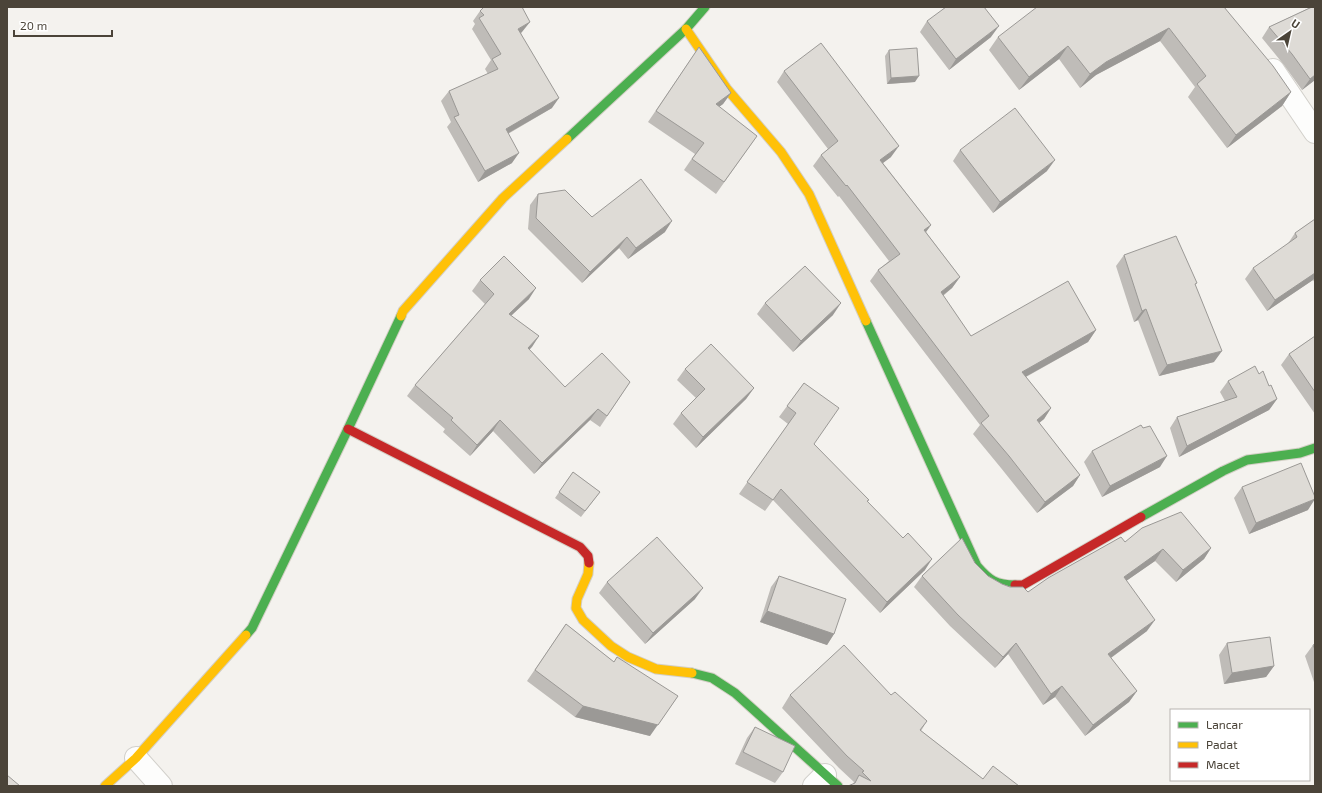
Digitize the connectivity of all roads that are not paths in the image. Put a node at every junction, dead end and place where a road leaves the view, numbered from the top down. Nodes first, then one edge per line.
1 (705, 7) edge
2 (686, 29) junction
3 (1261, 56) edge
4 (1315, 132) edge
5 (348, 429) junction
6 (1315, 448) edge
7 (136, 758) junction
8 (826, 782) edge
9 (105, 786) edge
10 (161, 786) edge

1 - 2 street
2 - 5 street
2 - 6 street
3 - 4 street
5 - 7 street
5 - 8 street
7 - 9 street
7 - 10 street

